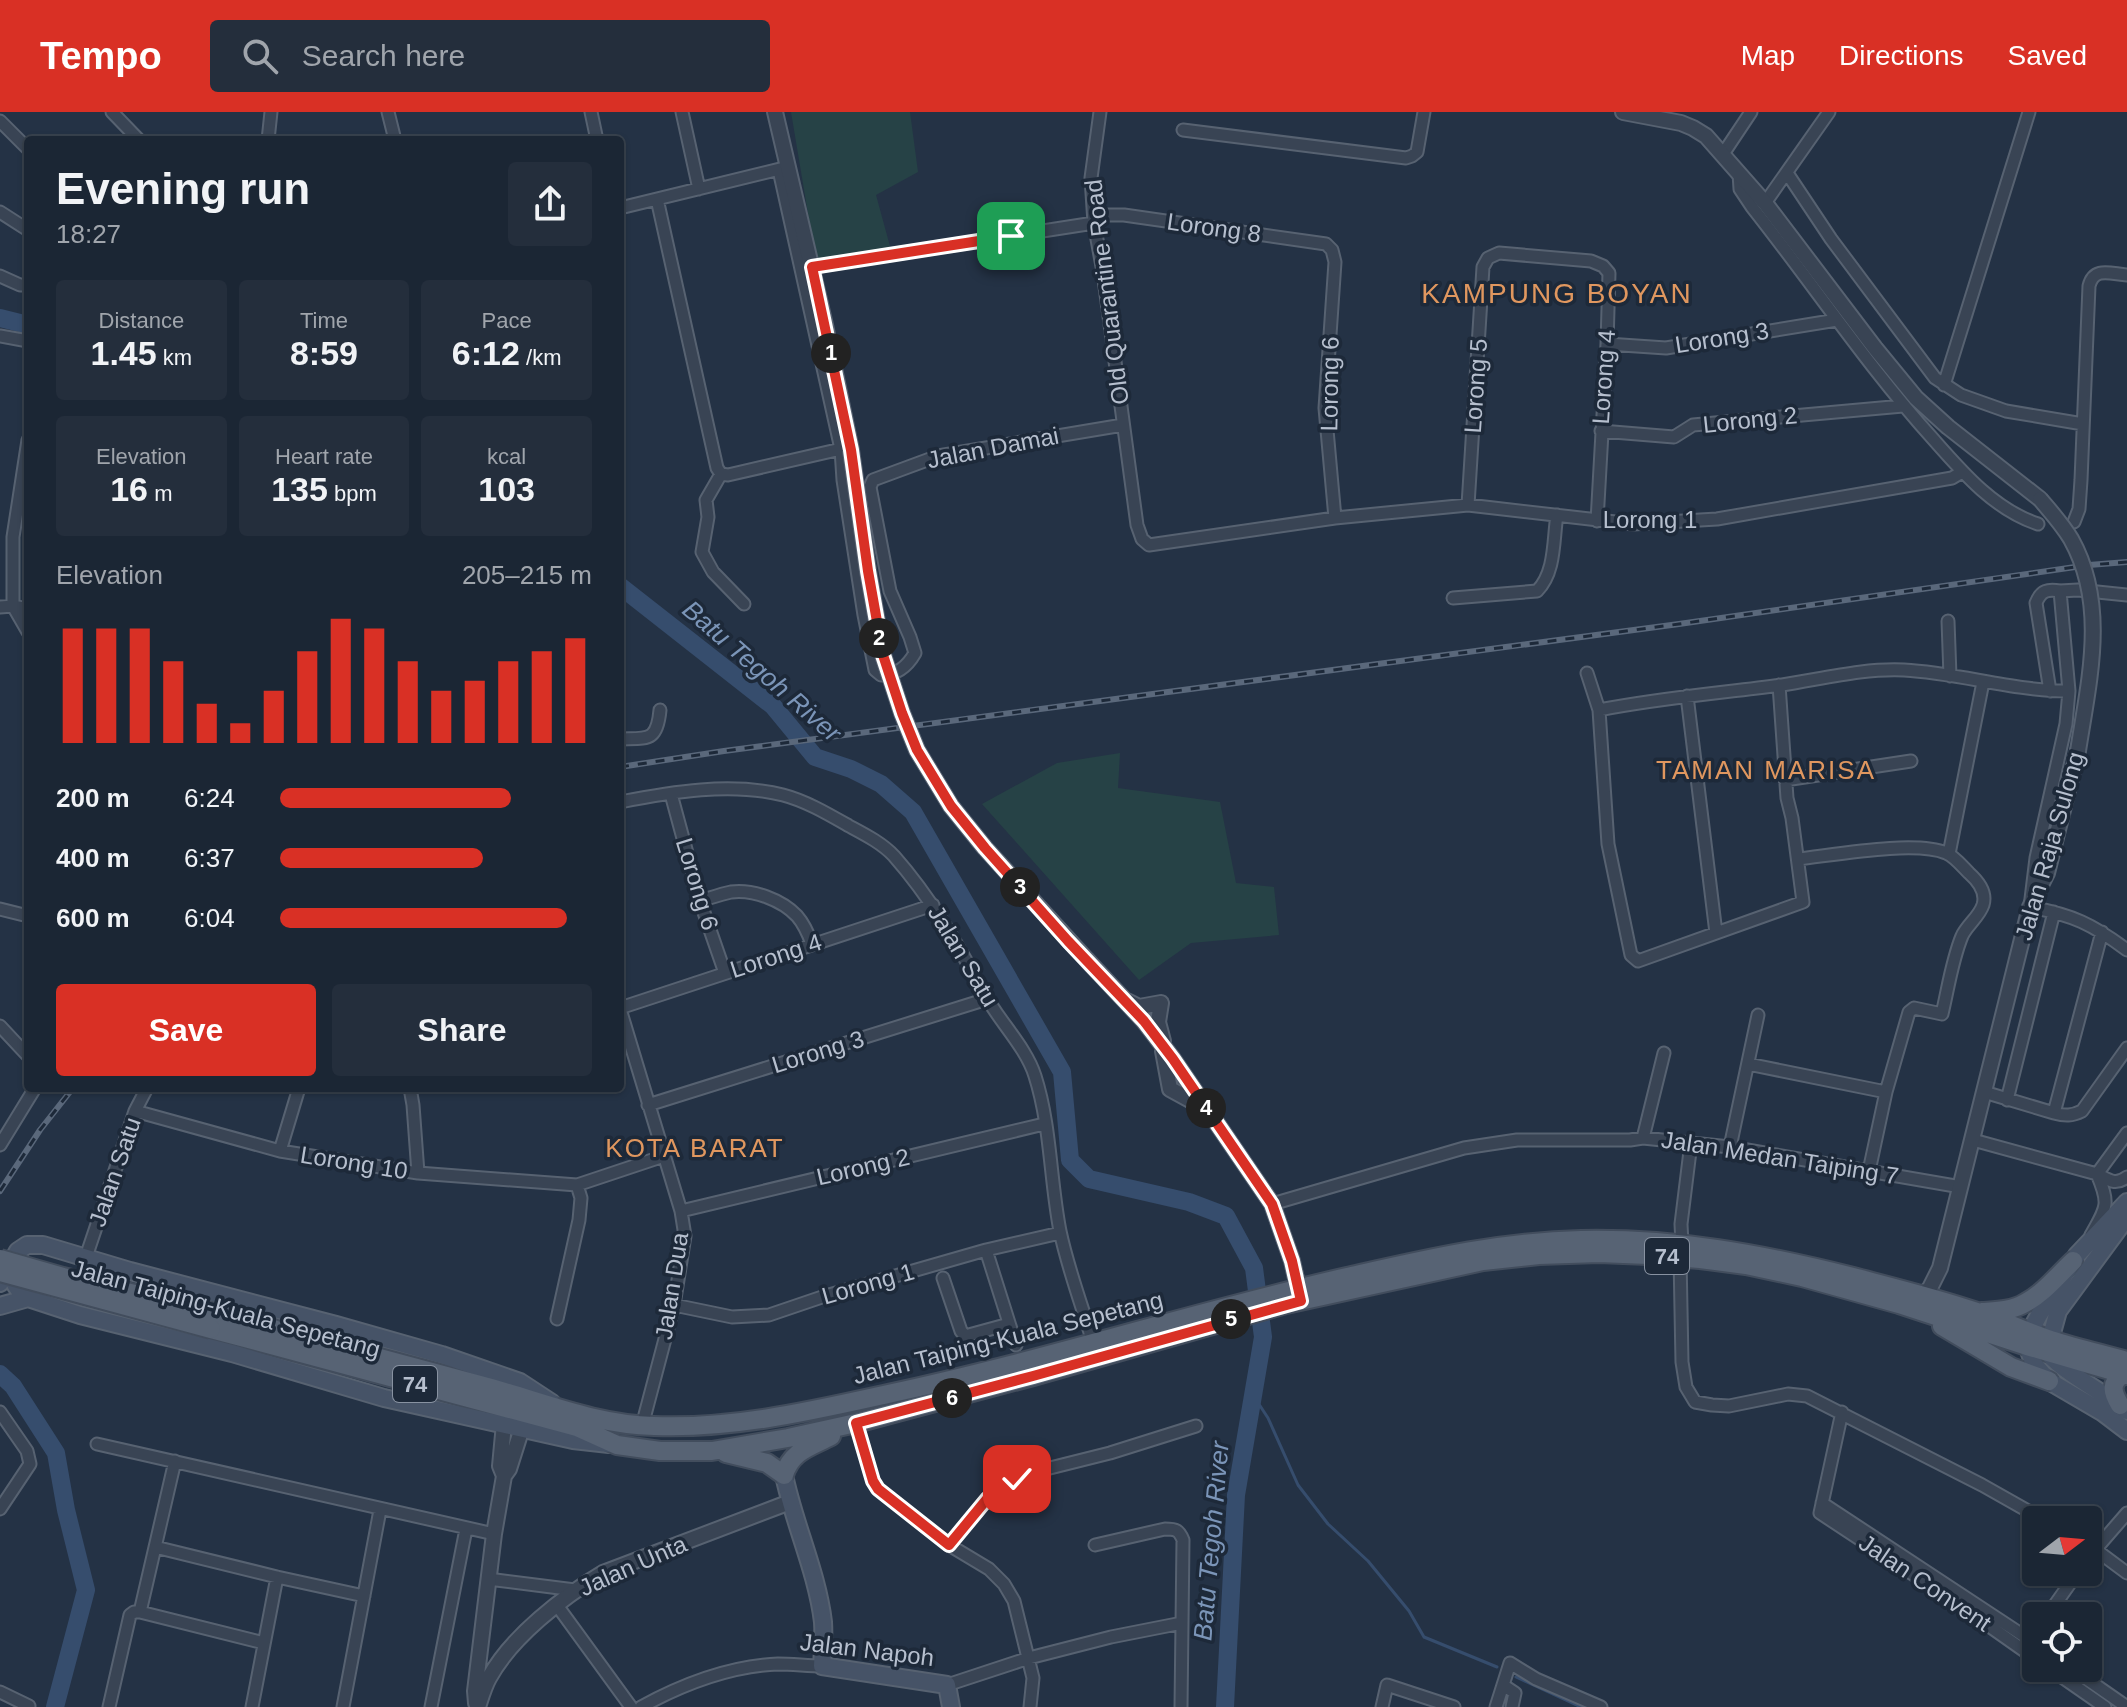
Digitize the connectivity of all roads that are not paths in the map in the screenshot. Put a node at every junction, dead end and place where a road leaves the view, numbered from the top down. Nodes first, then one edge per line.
1 (112, 112) edge
2 (271, 112) edge
3 (388, 112) edge
4 (591, 112) edge
5 (682, 112) edge
6 (775, 112) edge
7 (1100, 112) edge
8 (1424, 112) edge
9 (1623, 112) edge
10 (1751, 112) edge
11 (1829, 112) edge
12 (2029, 112) edge
13 (1683, 118) edge
14 (0, 121) edge
15 (1183, 130) dead end
16 (135, 136) edge
17 (268, 136) edge
18 (394, 136) edge
19 (596, 136) edge
20 (24, 145) edge
21 (1723, 154) junction
22 (784, 168) junction
23 (1739, 173) junction
24 (1787, 173) junction
25 (699, 189) junction
26 (657, 199) junction
27 (1765, 203) junction
28 (624, 207) edge
29 (0, 212) edge
30 (1094, 219) junction
31 (24, 227) edge
32 (1332, 250) joint
33 (812, 267) junction
34 (1483, 267) joint
35 (2127, 275) edge
36 (0, 276) edge
37 (24, 285) edge
38 (1837, 320) junction
39 (0, 336) edge
40 (24, 340) edge
41 (1607, 344) junction
42 (1944, 385) junction
43 (1903, 406) junction
44 (2083, 424) junction
45 (1123, 425) junction
46 (1601, 431) junction
47 (846, 450) junction
48 (24, 466) edge
49 (1962, 472) junction
50 (721, 474) junction
51 (1468, 505) junction
52 (1557, 515) junction
53 (1335, 518) junction
54 (1597, 521) junction
55 (2074, 522) dead end
56 (2038, 524) dead end
57 (2060, 591) junction
58 (2127, 595) edge
59 (1453, 598) dead end
60 (744, 604) dead end
61 (6, 606) edge
62 (1948, 621) dead end
63 (24, 627) edge
64 (1587, 673) dead end
65 (1950, 676) junction
66 (1983, 682) junction
67 (1779, 685) junction
68 (2050, 691) junction
69 (2069, 691) junction
70 (1687, 696) junction
71 (660, 710) dead end
72 (1599, 710) junction
73 (624, 739) edge
74 (1911, 761) dead end
75 (1785, 780) junction
76 (671, 794) junction
77 (624, 801) edge
78 (1949, 854) junction
79 (1798, 859) junction
80 (700, 901) junction
81 (933, 905) junction
82 (2030, 907) junction
83 (0, 909) edge
84 (2054, 912) junction
85 (24, 915) edge
86 (2102, 932) junction
87 (1716, 933) junction
88 (812, 944) junction
89 (2127, 950) edge
90 (725, 973) junction
91 (1122, 998) junction
92 (987, 999) junction
93 (624, 1008) edge
94 (1758, 1015) dead end
95 (624, 1023) edge
96 (0, 1026) edge
97 (1162, 1045) junction
98 (2127, 1048) edge
99 (24, 1052) edge
100 (1664, 1053) dead end
101 (1173, 1059) junction
102 (1748, 1064) junction
103 (33, 1092) edge
104 (145, 1092) edge
105 (298, 1092) edge
106 (411, 1092) edge
107 (1886, 1092) junction
108 (1984, 1092) junction
109 (2007, 1100) junction
110 (648, 1105) junction
111 (135, 1111) junction
112 (2054, 1113) junction
113 (1215, 1123) junction
114 (1044, 1124) junction
115 (2127, 1133) edge
116 (1643, 1138) junction
117 (1973, 1140) junction
118 (1691, 1143) junction
119 (0, 1145) edge
120 (1730, 1147) junction
121 (280, 1151) junction
122 (664, 1156) junction
123 (1869, 1171) junction
124 (418, 1173) junction
125 (2097, 1174) junction
126 (2127, 1177) edge
127 (577, 1185) junction
128 (1961, 1187) junction
129 (2127, 1202) edge
130 (1272, 1204) junction
131 (681, 1211) junction
132 (2127, 1217) edge
133 (1060, 1233) junction
134 (986, 1250) junction
135 (1681, 1250) junction
136 (2079, 1253) junction
137 (91, 1258) junction
138 (3, 1266) edge
139 (943, 1278) dead end
140 (0, 1283) edge
141 (1923, 1295) junction
142 (1292, 1296) junction
143 (28, 1298) junction
144 (1899, 1304) junction
145 (674, 1305) junction
146 (0, 1306) edge
147 (1250, 1308) junction
148 (1979, 1313) junction
149 (80, 1315) junction
150 (557, 1319) dead end
151 (213, 1321) junction
152 (1009, 1324) junction
153 (2028, 1339) junction
154 (1093, 1342) junction
155 (1016, 1345) dead end
156 (2048, 1345) junction
157 (2126, 1370) edge
158 (2049, 1381) junction
159 (2123, 1408) edge
160 (0, 1412) edge
161 (567, 1412) junction
162 (1842, 1412) junction
163 (856, 1423) junction
164 (504, 1424) junction
165 (722, 1425) junction
166 (642, 1426) junction
167 (1196, 1426) dead end
168 (522, 1428) junction
169 (2127, 1431) edge
170 (97, 1444) dead end
171 (617, 1445) junction
172 (734, 1448) junction
173 (712, 1451) junction
174 (175, 1461) junction
175 (784, 1475) junction
176 (504, 1476) junction
177 (790, 1502) junction
178 (2022, 1508) edge
179 (0, 1509) edge
180 (380, 1510) junction
181 (2127, 1513) edge
182 (466, 1529) junction
183 (494, 1534) junction
184 (2102, 1538) edge
185 (949, 1545) junction
186 (1095, 1545) dead end
187 (155, 1547) junction
188 (2102, 1557) edge
189 (2127, 1573) edge
190 (277, 1577) junction
191 (488, 1579) junction
192 (575, 1590) junction
193 (364, 1596) junction
194 (556, 1604) junction
195 (140, 1612) junction
196 (1182, 1623) junction
197 (2022, 1635) edge
198 (264, 1643) junction
199 (480, 1645) junction
200 (1029, 1658) junction
201 (822, 1666) junction
202 (489, 1678) junction
203 (2069, 1682) edge
204 (2091, 1682) edge
205 (947, 1685) junction
206 (1503, 1685) junction
207 (0, 1692) edge
208 (29, 1706) edge
209 (109, 1707) edge
210 (252, 1707) edge
211 (343, 1707) edge
212 (431, 1707) edge
213 (477, 1707) edge
214 (631, 1707) edge
215 (641, 1707) edge
216 (951, 1707) edge
217 (1030, 1707) edge
218 (1181, 1707) edge
219 (1382, 1707) edge
220 (1454, 1707) edge
221 (1496, 1707) edge
222 (1512, 1707) edge
223 (1601, 1707) edge
224 (2105, 1707) edge
225 (2127, 1707) edge

1 - 16 street
2 - 17 street
3 - 18 street
4 - 19 street
5 - 25 street
6 - 22 street
7 - 30 street, Old Quarantine Road
8 - 15 street
9 - 13 street
10 - 21 street
11 - 24 street
12 - 42 street
13 - 21 street, Jalan Raja Sulong
14 - 20 street
21 - 23 street, Jalan Raja Sulong
22 - 25 street
22 - 33 street
22 - 47 street
23 - 27 street, Jalan Raja Sulong
23 - 38 street
24 - 27 street
24 - 42 street
25 - 26 street
26 - 28 street
26 - 50 street
27 - 82 street, Jalan Raja Sulong, bridge
29 - 31 street
30 - 32 street, Lorong 8
30 - 33 street, Lorong 8
30 - 45 street, Old Quarantine Road
32 - 53 street, Lorong 6
33 - 47 street
34 - 41 street, Lorong 4
34 - 51 street, Lorong 5
35 - 44 street
36 - 37 street
38 - 41 street, Lorong 3
38 - 43 street
39 - 40 street
41 - 46 street, Lorong 4
42 - 44 street
43 - 46 street, Lorong 2
43 - 49 street
44 - 55 street
45 - 47 street, Jalan Damai
45 - 53 street, Old Quarantine Road
46 - 54 street, Lorong 4
47 - 50 street
47 - 91 street, bridge
48 - 61 street
49 - 54 street, Lorong 1
49 - 56 street
50 - 60 street
51 - 52 street, Lorong 1
51 - 53 street, Lorong 1
52 - 54 street, Lorong 1
52 - 59 street
57 - 58 street
57 - 68 street
57 - 69 street
61 - 63 street
62 - 65 street
64 - 72 street
65 - 66 street
65 - 67 street
66 - 68 street
66 - 78 street
67 - 70 street
67 - 75 street
68 - 69 street
69 - 82 street
70 - 72 street
70 - 87 street
71 - 73 street
72 - 87 street
74 - 75 street
75 - 79 street
76 - 77 street, Jalan Satu
76 - 80 street, Lorong 6
76 - 81 street, Jalan Satu
78 - 79 street
78 - 107 street
79 - 87 street
80 - 88 street
80 - 90 street, Lorong 6
81 - 88 street, Lorong 4
81 - 92 street, Jalan Satu
82 - 84 street
82 - 108 street, Jalan Raja Sulong
83 - 85 street
84 - 86 street
84 - 109 street
86 - 89 street
86 - 112 street
88 - 90 street, Lorong 4
90 - 93 street, Lorong 4
91 - 97 street
91 - 101 street
92 - 110 street, Lorong 3
92 - 114 street, Jalan Satu
94 - 102 street
95 - 110 street, Jalan Dua
96 - 99 street
97 - 101 street
97 - 113 street
98 - 112 street
100 - 116 street
101 - 113 street
102 - 107 street
102 - 120 street
103 - 119 street
104 - 111 street, Jalan Satu
105 - 121 street
106 - 124 street
107 - 123 street
108 - 109 street
108 - 117 street, Jalan Raja Sulong
109 - 112 street
110 - 122 street, Jalan Dua
111 - 121 street, Lorong 10
111 - 137 street, Jalan Satu
113 - 130 street
114 - 131 street, Lorong 2
114 - 133 street, Jalan Satu
115 - 125 street
116 - 118 street, Jalan Medan Taiping 7
116 - 130 street, Jalan Medan Taiping 7
117 - 125 street
117 - 128 street, Jalan Raja Sulong
118 - 120 street, Jalan Medan Taiping 7
118 - 135 street
120 - 123 street, Jalan Medan Taiping 7
121 - 124 street, Lorong 10
122 - 127 street, Lorong 10
122 - 131 street, Jalan Dua
123 - 128 street, Jalan Medan Taiping 7
124 - 127 street, Lorong 10
125 - 126 street
125 - 136 street
127 - 150 street
128 - 141 street, Jalan Raja Sulong
129 - 136 main road
130 - 142 street
131 - 145 street, Jalan Dua
132 - 156 main road
133 - 134 street, Lorong 1
133 - 154 street, Jalan Satu
134 - 145 street, Lorong 1
134 - 152 street
135 - 141 main road, Jalan Taiping-Kuala Sepetang / 74
135 - 142 main road, Jalan Taiping-Kuala Sepetang / 74
135 - 144 main road, Jalan Taiping-Kuala Sepetang / 74
135 - 162 street
136 - 148 main road
136 - 153 main road
137 - 138 main road
137 - 149 main road
137 - 161 main road
138 - 140 main road
138 - 143 main road
138 - 151 main road, Jalan Taiping-Kuala Sepetang / 74, bridge
139 - 152 street
141 - 148 main road, Jalan Taiping-Kuala Sepetang / 74
142 - 147 main road, Jalan Taiping-Kuala Sepetang / 74
143 - 146 main road
143 - 149 main road
144 - 153 main road, Jalan Taiping-Kuala Sepetang / 74
144 - 158 main road
145 - 166 street, Jalan Dua
147 - 154 main road, Jalan Taiping-Kuala Sepetang / 74
147 - 163 main road, Jalan Taiping-Kuala Sepetang / 74
148 - 153 main road, Jalan Taiping-Kuala Sepetang / 74
149 - 164 main road
151 - 161 main road, Jalan Taiping-Kuala Sepetang / 74
151 - 171 main road, Jalan Taiping-Kuala Sepetang / 74
152 - 155 street
153 - 156 main road, 74
153 - 158 main road
154 - 165 main road, Jalan Taiping-Kuala Sepetang / 74
156 - 157 main road, 74
156 - 159 main road
157 - 159 main road
158 - 169 main road
160 - 179 street
161 - 166 main road, Jalan Taiping-Kuala Sepetang / 74
162 - 178 street
162 - 197 street, Jalan Convent
163 - 172 main road, Jalan Taiping-Kuala Sepetang / 74
163 - 175 main road
163 - 185 street
164 - 168 main road
164 - 176 street
165 - 166 main road, Jalan Taiping-Kuala Sepetang / 74
165 - 172 main road
167 - 185 street
168 - 171 main road
168 - 176 street
170 - 174 street
171 - 173 main road, Jalan Taiping-Kuala Sepetang / 74
172 - 173 main road, Jalan Taiping-Kuala Sepetang / 74
173 - 175 main road
174 - 180 street
174 - 187 street
175 - 177 main road
176 - 183 street
177 - 192 street, Jalan Unta
177 - 201 main road
180 - 182 street
180 - 193 street
181 - 184 street
182 - 183 street
182 - 212 street
183 - 191 street
185 - 200 street
186 - 196 street
187 - 190 street
187 - 195 street
188 - 189 street
190 - 193 street
190 - 198 street
191 - 192 street
191 - 199 street
192 - 194 street, Jalan Unta
193 - 211 street
194 - 202 street, Jalan Unta
194 - 214 street
195 - 198 street
195 - 209 street
196 - 200 street, Jalan Napoh
196 - 218 street
198 - 210 street
199 - 202 street
199 - 213 street
200 - 205 street, Jalan Napoh
200 - 217 street
201 - 205 main road, Jalan Napoh
201 - 215 street, Jalan Napoh
202 - 213 street, Jalan Unta
203 - 224 street
204 - 225 street
205 - 216 main road
206 - 221 street
206 - 222 street
206 - 223 street
207 - 208 street
219 - 220 street

